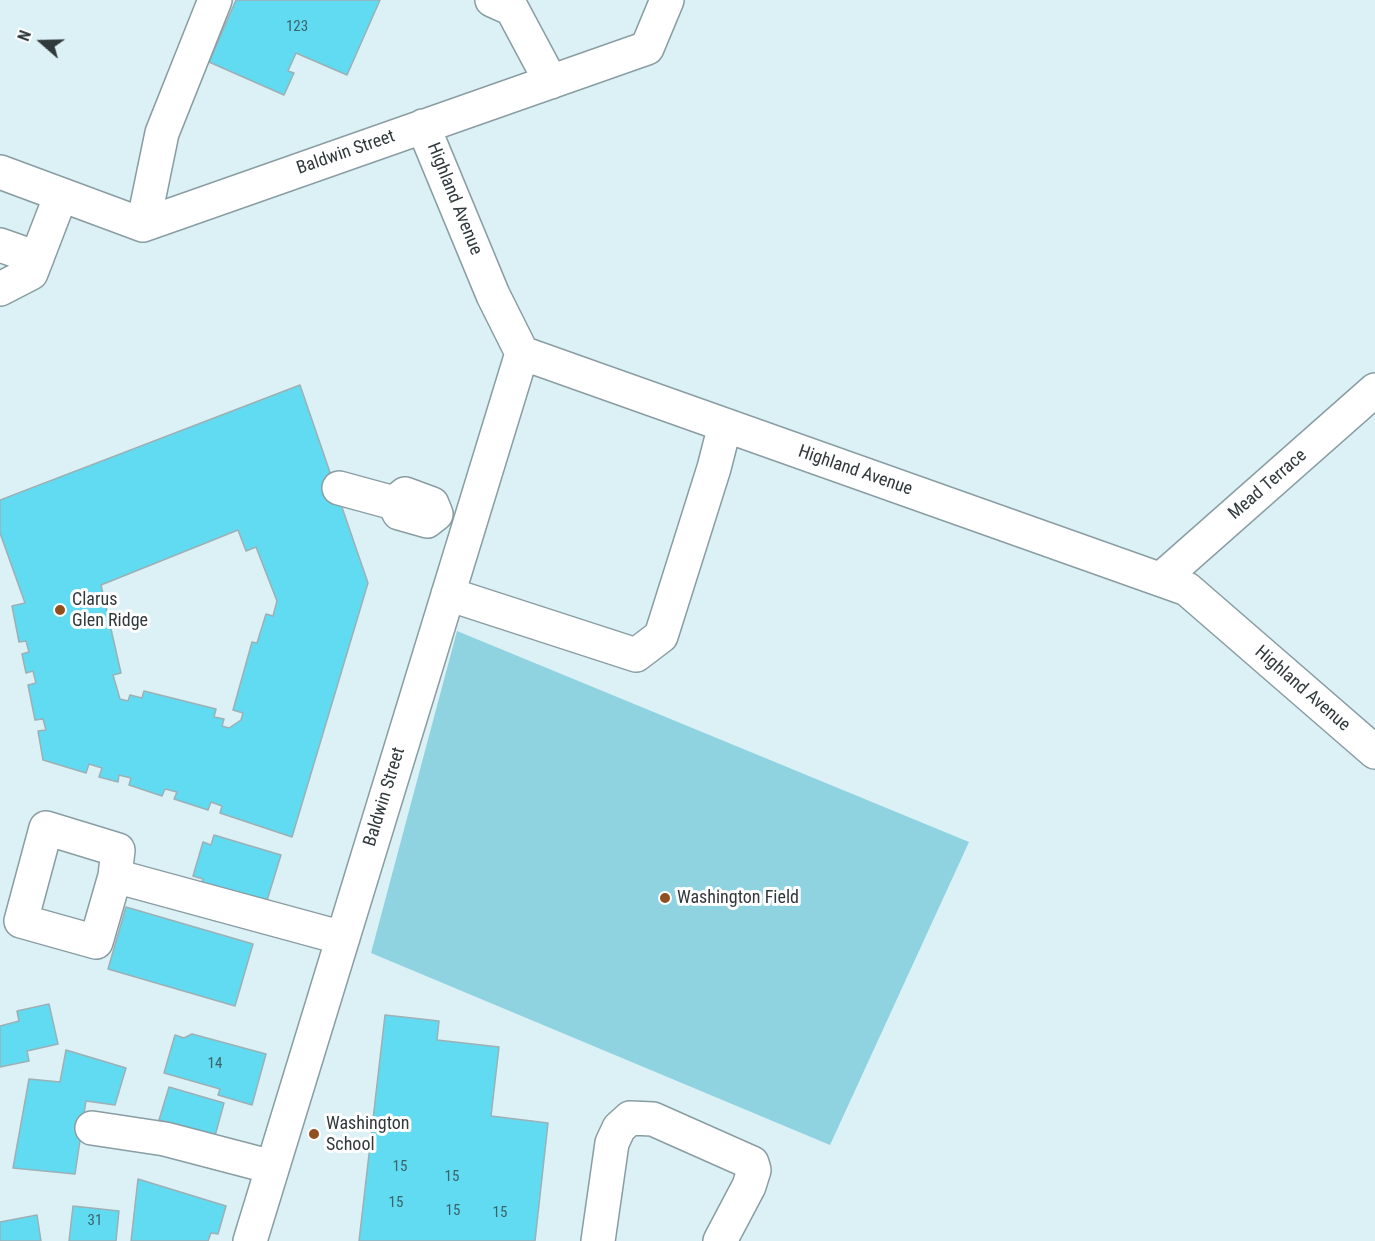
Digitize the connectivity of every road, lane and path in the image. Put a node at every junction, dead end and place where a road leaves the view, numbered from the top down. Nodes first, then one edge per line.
1 (215, 0) edge
2 (492, 0) edge
3 (667, 0) edge
4 (552, 82) junction
5 (423, 126) junction
6 (0, 172) edge
7 (63, 195) junction
8 (143, 225) junction
9 (0, 245) edge
10 (37, 258) junction
11 (0, 288) edge
12 (522, 353) junction
13 (1375, 390) edge
14 (725, 425) junction
15 (339, 488) dead end
16 (469, 524) junction
17 (1161, 579) junction
18 (448, 594) junction
19 (1375, 752) edge
20 (116, 876) dead end
21 (343, 938) junction
22 (92, 1128) dead end
23 (272, 1167) junction
24 (250, 1241) edge
25 (598, 1241) edge
26 (720, 1241) edge

1 - 8 street
2 - 4 street
3 - 4 street, Baldwin Street
4 - 5 street, Baldwin Street
5 - 8 street, Baldwin Street
5 - 12 street, Highland Avenue
6 - 7 street
7 - 8 street
7 - 10 street
9 - 10 street
10 - 11 street
12 - 14 street, Highland Avenue
12 - 16 street, Baldwin Street
13 - 17 street, Mead Terrace
14 - 17 street, Highland Avenue
14 - 18 street
15 - 16 street
16 - 18 street, Baldwin Street
17 - 19 street, Highland Avenue
18 - 21 street, Baldwin Street
20 - 21 street
21 - 23 street, Baldwin Street
22 - 23 street
23 - 24 street, Baldwin Street
25 - 26 street

